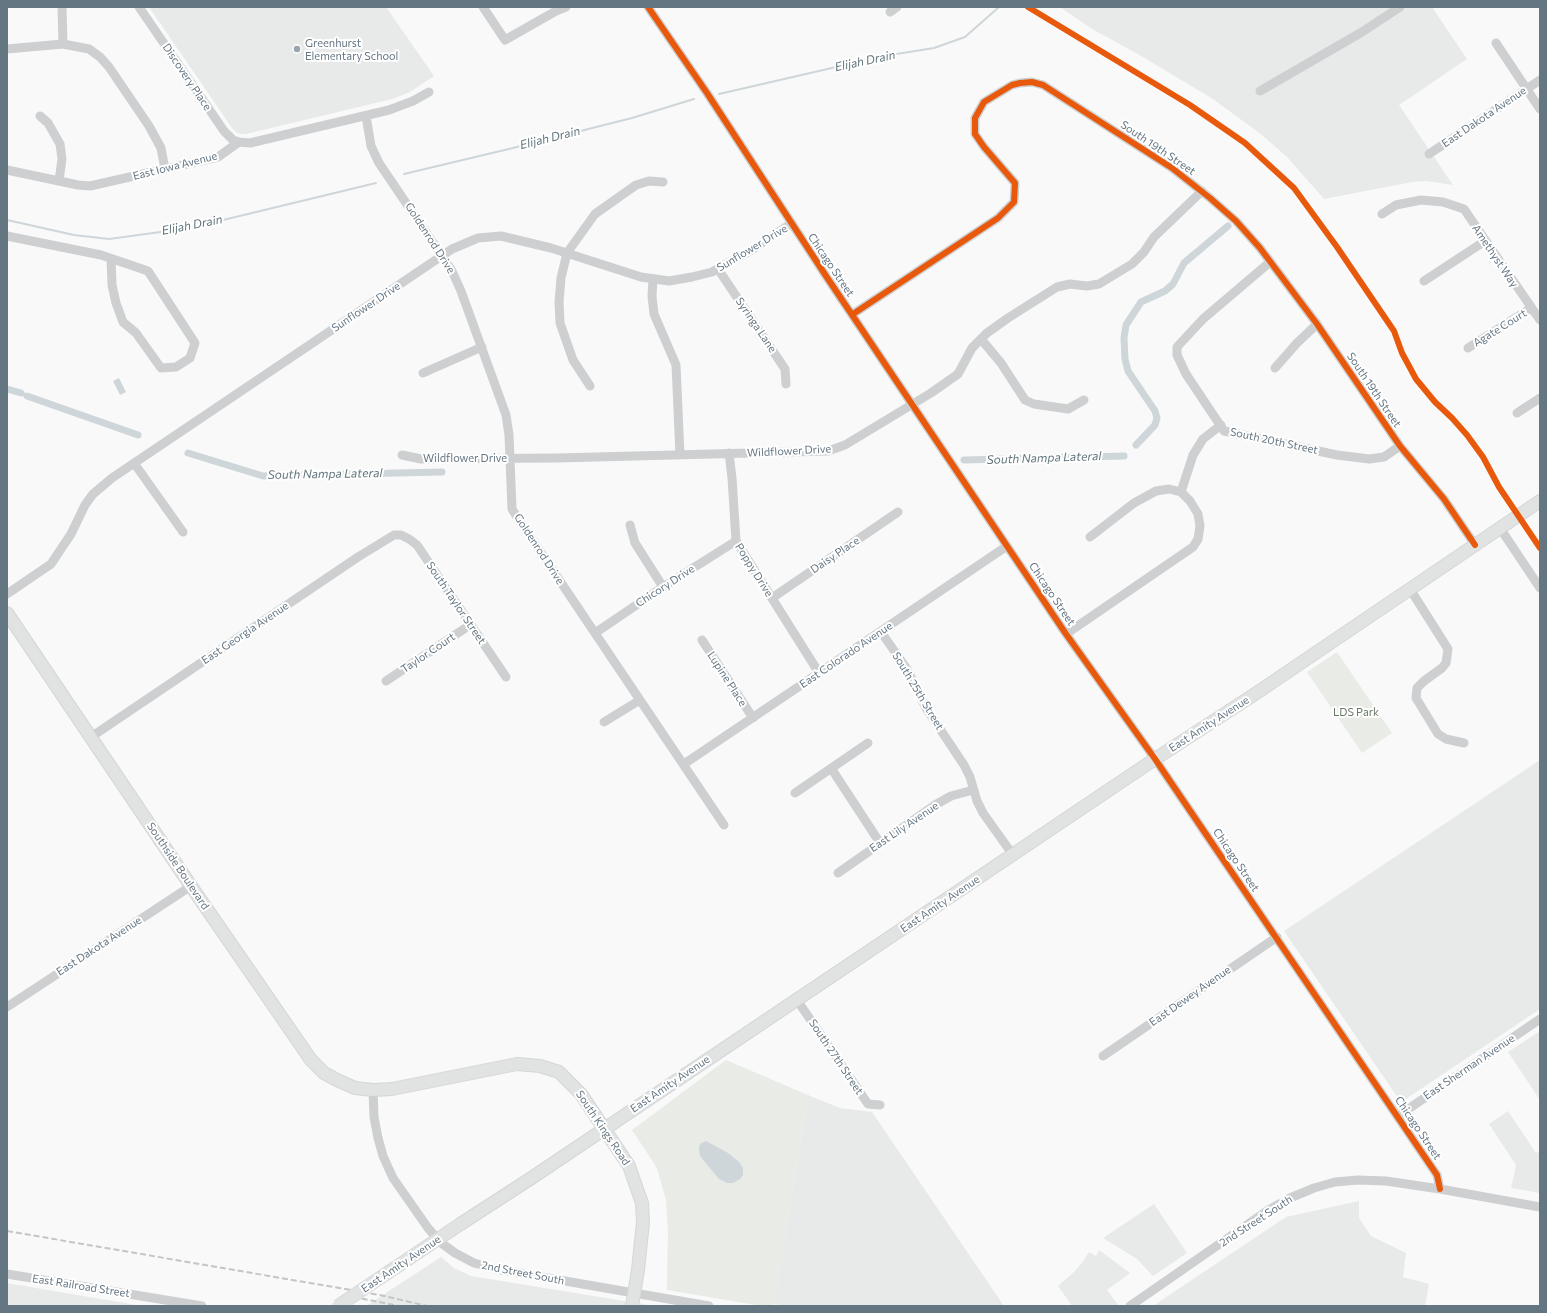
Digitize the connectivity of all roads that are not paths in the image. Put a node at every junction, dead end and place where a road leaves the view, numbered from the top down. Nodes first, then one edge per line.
1 (62, 7) edge
2 (139, 7) edge
3 (483, 7) edge
4 (566, 7) edge
5 (648, 7) edge
6 (1400, 7) edge
7 (1496, 43) dead end
8 (63, 44) junction
9 (7, 49) edge
10 (1540, 80) edge
11 (1526, 89) junction
12 (1260, 91) dead end
13 (429, 92) dead end
14 (1540, 109) edge
15 (40, 116) dead end
16 (366, 116) junction
17 (238, 142) junction
18 (1429, 154) dead end
19 (165, 169) junction
20 (7, 170) edge
21 (59, 181) junction
22 (663, 182) dead end
23 (1202, 192) junction
24 (1382, 214) dead end
25 (792, 224) junction
26 (7, 236) edge
27 (1485, 241) junction
28 (566, 253) junction
29 (442, 256) junction
30 (112, 259) junction
31 (1270, 262) junction
32 (718, 269) junction
33 (653, 279) junction
34 (1424, 281) dead end
35 (1531, 308) junction
36 (853, 314) junction
37 (1540, 320) edge
38 (1317, 324) junction
39 (981, 339) junction
40 (482, 347) junction
41 (1468, 348) dead end
42 (1276, 368) dead end
43 (423, 373) dead end
44 (786, 384) dead end
45 (590, 386) dead end
46 (1540, 398) edge
47 (1084, 400) dead end
48 (913, 404) junction
49 (1517, 413) dead end
50 (1220, 425) junction
51 (1400, 446) junction
52 (729, 453) junction
53 (402, 455) dead end
54 (680, 455) junction
55 (511, 458) junction
56 (134, 463) junction
57 (1181, 492) junction
58 (1540, 500) edge
59 (898, 512) dead end
60 (630, 525) dead end
61 (1500, 528) junction
62 (183, 532) dead end
63 (401, 535) joint
64 (1090, 537) dead end
65 (736, 540) junction
66 (1475, 545) junction
67 (1008, 546) junction
68 (663, 587) junction
69 (1540, 588) edge
70 (1410, 589) junction
71 (7, 594) edge
72 (772, 598) junction
73 (7, 612) edge
74 (470, 625) junction
75 (881, 632) junction
76 (595, 633) junction
77 (1066, 634) junction
78 (702, 640) dead end
79 (819, 673) junction
80 (506, 676) dead end
81 (386, 681) dead end
82 (640, 700) junction
83 (753, 718) junction
84 (604, 722) dead end
85 (90, 737) junction
86 (868, 743) dead end
87 (1464, 743) dead end
88 (1155, 759) junction
89 (684, 764) junction
90 (832, 768) junction
91 (973, 790) junction
92 (795, 793) dead end
93 (724, 825) dead end
94 (880, 843) junction
95 (1013, 855) junction
96 (838, 873) dead end
97 (191, 886) junction
98 (1277, 937) junction
99 (797, 1000) junction
100 (7, 1007) edge
101 (1540, 1019) edge
102 (1103, 1056) dead end
103 (373, 1090) junction
104 (880, 1105) dead end
105 (1398, 1116) junction
106 (604, 1129) junction
107 (1440, 1189) junction
108 (1540, 1207) edge
109 (7, 1274) edge
110 (202, 1306) edge
111 (338, 1306) edge
112 (632, 1306) edge
113 (709, 1306) edge
114 (1130, 1306) edge

1 - 8 street
2 - 17 street, Discovery Place
3 - 4 street
5 - 25 street, Chicago Street
6 - 12 street
7 - 11 street
8 - 9 street
8 - 19 street
10 - 11 street, East Dakota Avenue
11 - 14 street
11 - 18 street, East Dakota Avenue
13 - 16 street
15 - 21 street
16 - 17 street
16 - 29 street, Goldenrod Drive
17 - 19 street, East Iowa Avenue
19 - 21 street, East Iowa Avenue
20 - 21 street, East Iowa Avenue
22 - 28 street
23 - 31 street, South 19th Street
23 - 36 street, South 19th Street
23 - 39 street, Wildflower Drive
24 - 27 street, Amethyst Way
25 - 32 street, Sunflower Drive
25 - 36 street, Chicago Street
26 - 30 street
27 - 34 street
27 - 35 street, Amethyst Way
28 - 29 street, Sunflower Drive
28 - 33 street, Sunflower Drive
28 - 45 street
29 - 40 street, Goldenrod Drive
29 - 56 street, Sunflower Drive
30 - 30 street
31 - 38 street, South 19th Street
31 - 50 street, South 20th Street
32 - 33 street, Sunflower Drive
32 - 44 street, Syringa Lane
33 - 54 street
35 - 37 street, Amethyst Way
35 - 41 street, Agate Court
36 - 48 street, Chicago Street
38 - 42 street
38 - 51 street, South 19th Street
39 - 47 street
39 - 48 street, Wildflower Drive
40 - 43 street
40 - 55 street, Goldenrod Drive
46 - 49 street
48 - 52 street, Wildflower Drive
48 - 67 street, Chicago Street
50 - 51 street, South 20th Street
50 - 57 street
51 - 66 street, South 19th Street
52 - 54 street, Wildflower Drive
52 - 65 street, Poppy Drive
53 - 55 street, Wildflower Drive
54 - 55 street, Wildflower Drive
55 - 76 street, Goldenrod Drive
56 - 62 street
56 - 71 street, Sunflower Drive
57 - 64 street
57 - 77 street
58 - 61 main road, East Amity Avenue
59 - 72 street, Daisy Place
60 - 68 street
61 - 66 main road, East Amity Avenue
61 - 69 street
63 - 74 street, South Taylor Street
63 - 85 street, East Georgia Avenue
65 - 68 street, Chicory Drive
65 - 72 street, Poppy Drive
66 - 70 main road, East Amity Avenue
67 - 75 street, East Colorado Avenue
67 - 77 street, Chicago Street
68 - 76 street, Chicory Drive
70 - 87 street
70 - 88 main road, East Amity Avenue
72 - 79 street, Poppy Drive
73 - 85 main road, Southside Boulevard
74 - 80 street, South Taylor Street
74 - 81 street, Taylor Court
75 - 79 street, East Colorado Avenue
75 - 91 street, South 25th Street
76 - 82 street, Goldenrod Drive
77 - 88 street, Chicago Street
78 - 83 street, Lupine Place
79 - 83 street, East Colorado Avenue
82 - 84 street
82 - 89 street, Goldenrod Drive
83 - 89 street, East Colorado Avenue
85 - 97 main road, Southside Boulevard
86 - 90 street
88 - 95 main road, East Amity Avenue
88 - 98 street, Chicago Street
89 - 93 street, Goldenrod Drive
90 - 92 street
90 - 94 street
91 - 94 street, East Lily Avenue
91 - 95 street, South 25th Street
94 - 96 street, East Lily Avenue
95 - 99 main road, East Amity Avenue
97 - 100 street, East Dakota Avenue
97 - 103 main road, Southside Boulevard
98 - 102 street, East Dewey Avenue
98 - 105 street, Chicago Street
99 - 104 street, South 27th Street
99 - 106 main road, East Amity Avenue
101 - 105 street, East Sherman Avenue
103 - 106 main road, South Kings Road
103 - 113 street, 2nd Street South
105 - 107 street, Chicago Street
106 - 111 main road, East Amity Avenue, bridge
106 - 112 main road, South Kings Road, bridge
107 - 108 street, 2nd Street South
107 - 114 street, 2nd Street South
109 - 110 street, East Railroad Street

